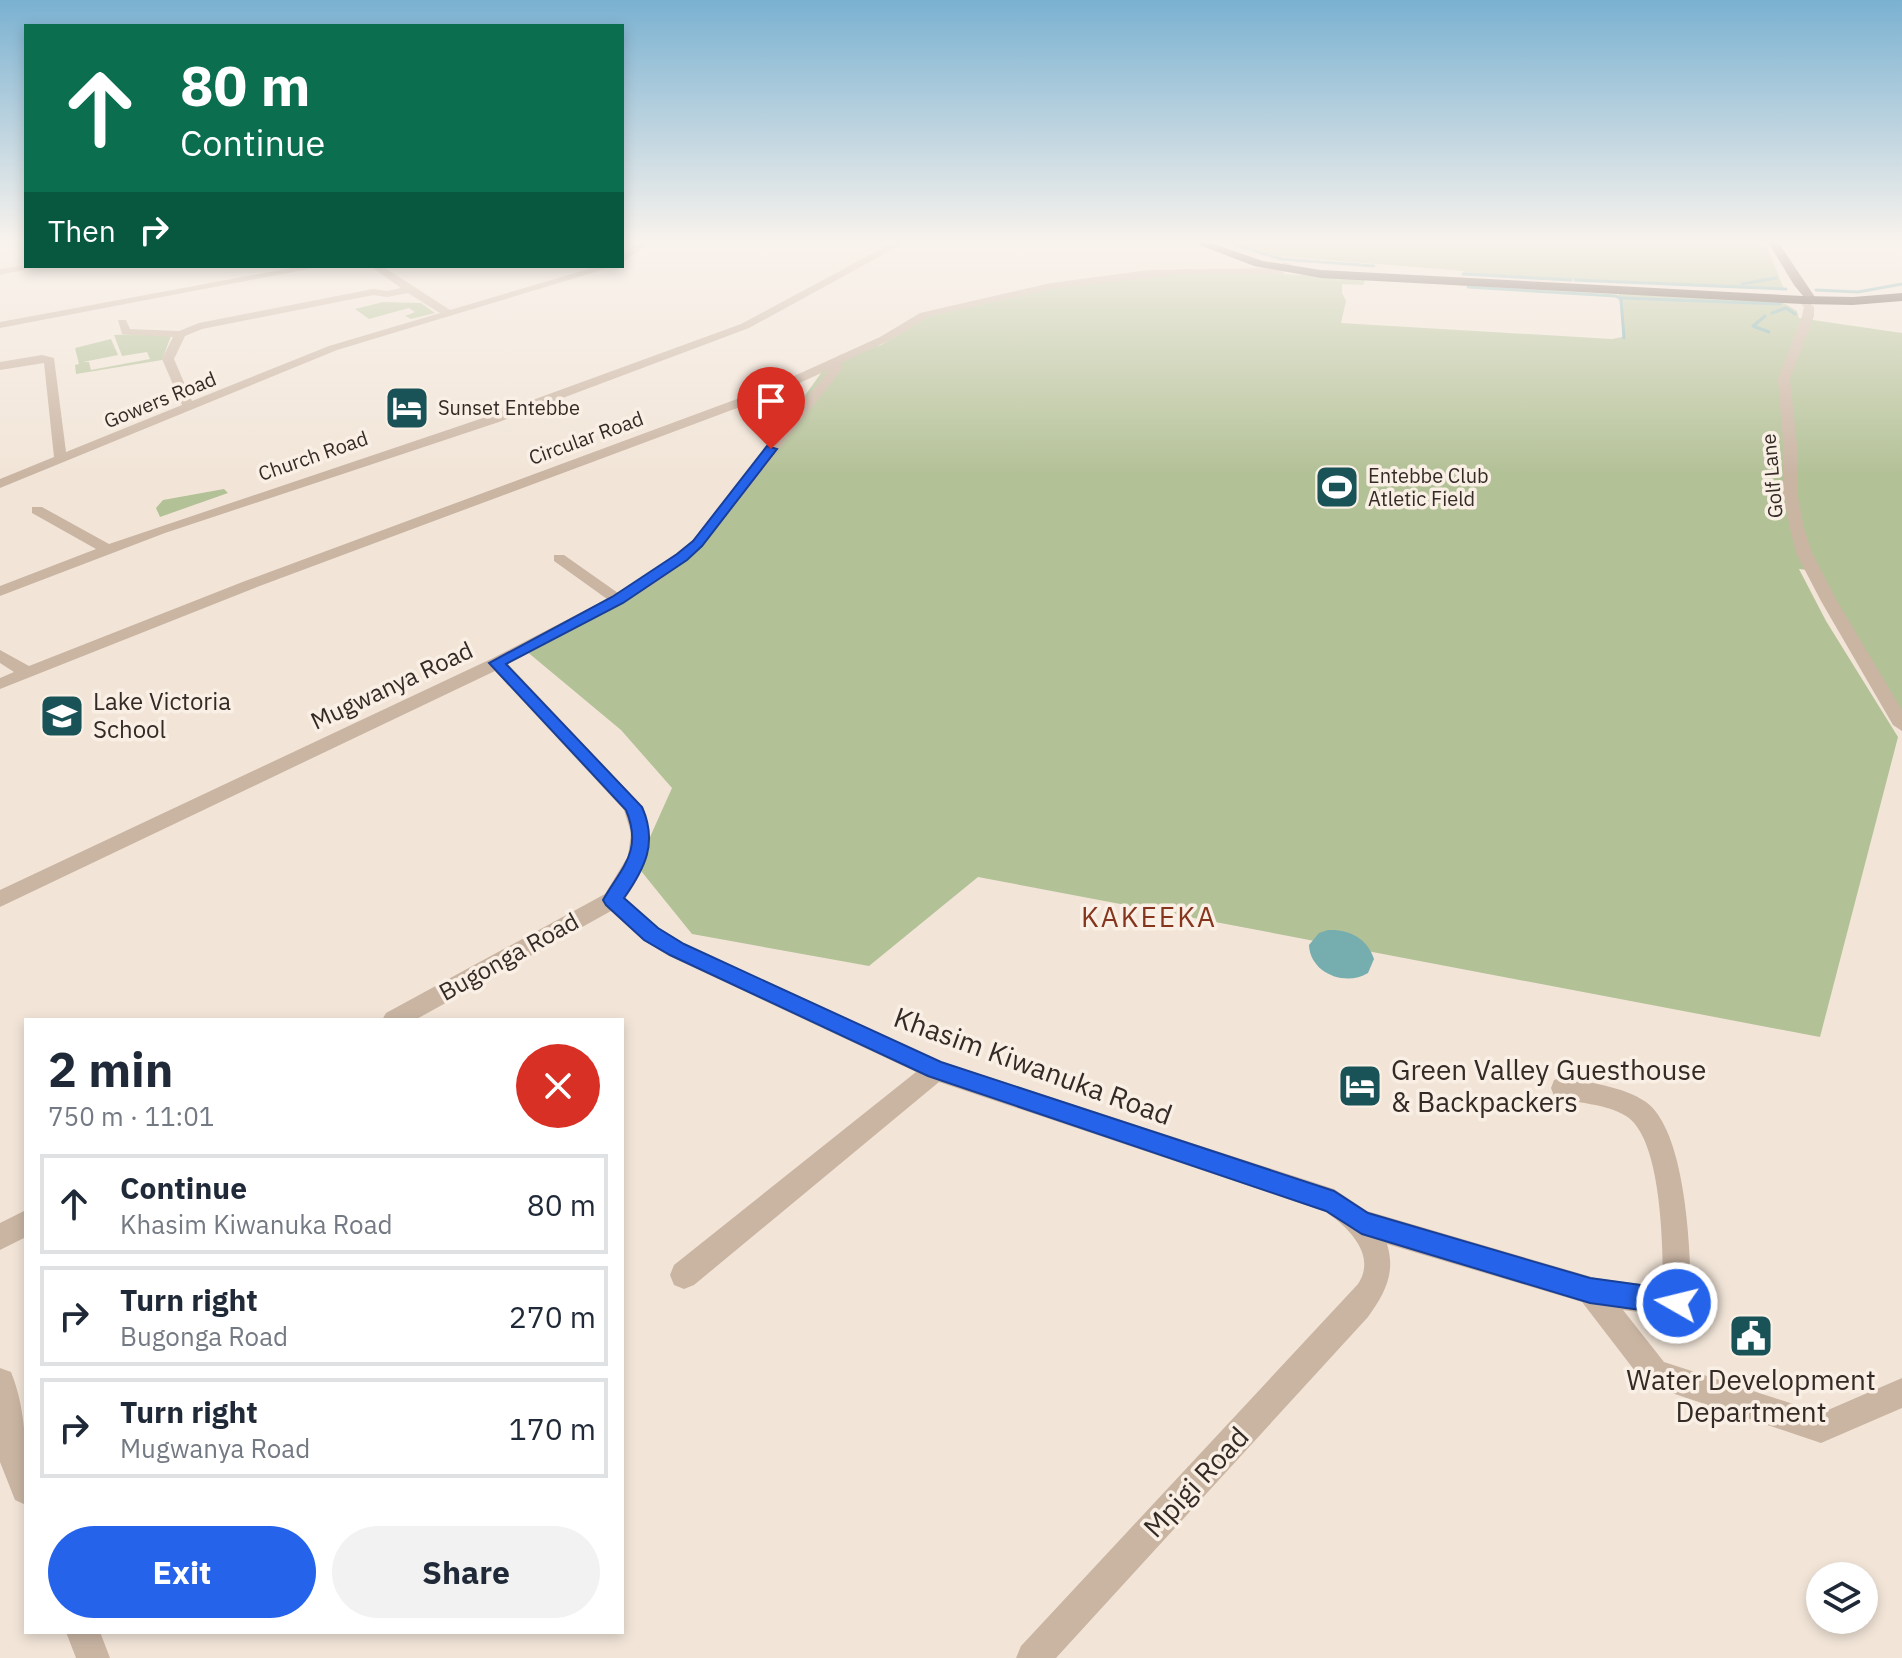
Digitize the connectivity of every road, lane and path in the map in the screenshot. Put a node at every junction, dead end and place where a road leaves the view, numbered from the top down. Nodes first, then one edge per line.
1 (30, 319) edge
2 (233, 319) edge
3 (426, 319) edge
4 (757, 319) edge
5 (917, 319) edge
6 (1807, 319) edge
7 (122, 322) dead end
8 (0, 325) edge
9 (180, 334) junction
10 (856, 350) junction
11 (0, 366) edge
12 (189, 408) junction
13 (62, 459) junction
14 (0, 484) edge
15 (37, 510) dead end
16 (106, 549) junction
17 (559, 558) dead end
18 (0, 591) edge
19 (618, 600) junction
20 (0, 655) edge
21 (497, 663) junction
22 (26, 672) junction
23 (1, 682) edge
24 (1902, 725) edge
25 (0, 899) edge
26 (613, 900) junction
27 (398, 1018) edge
28 (936, 1070) junction
29 (1563, 1088) dead end
30 (1362, 1223) junction
31 (24, 1224) edge
32 (0, 1237) edge
33 (684, 1275) dead end
34 (1590, 1290) junction
35 (0, 1383) edge
36 (1902, 1393) edge
37 (24, 1484) edge
38 (84, 1634) edge
39 (93, 1658) edge
40 (1033, 1658) edge

1 - 8 street
2 - 9 street
3 - 12 street, Gowers Road
4 - 16 street, Church Road
5 - 10 street, Circular Road
6 - 24 street, Golf Lane
7 - 9 street
9 - 12 street
10 - 19 street, Mugwanya Road
10 - 22 street, Circular Road
11 - 13 street
12 - 13 street, Gowers Road
13 - 14 street, Gowers Road
15 - 16 street
16 - 18 street, Church Road
17 - 19 street
19 - 21 street, Mugwanya Road
20 - 22 street
21 - 25 street, Mugwanya Road
21 - 26 street, Bugonga Road
22 - 23 street, Circular Road
26 - 27 street, Bugonga Road
26 - 28 street, Khasim Kiwanuka Road
28 - 30 street, Khasim Kiwanuka Road
28 - 33 street
29 - 34 street, Khasim Kiwanuka Road
30 - 34 street, Khasim Kiwanuka Road
30 - 40 street, Mpigi Road
31 - 32 street
34 - 36 street
35 - 37 street
38 - 39 street

